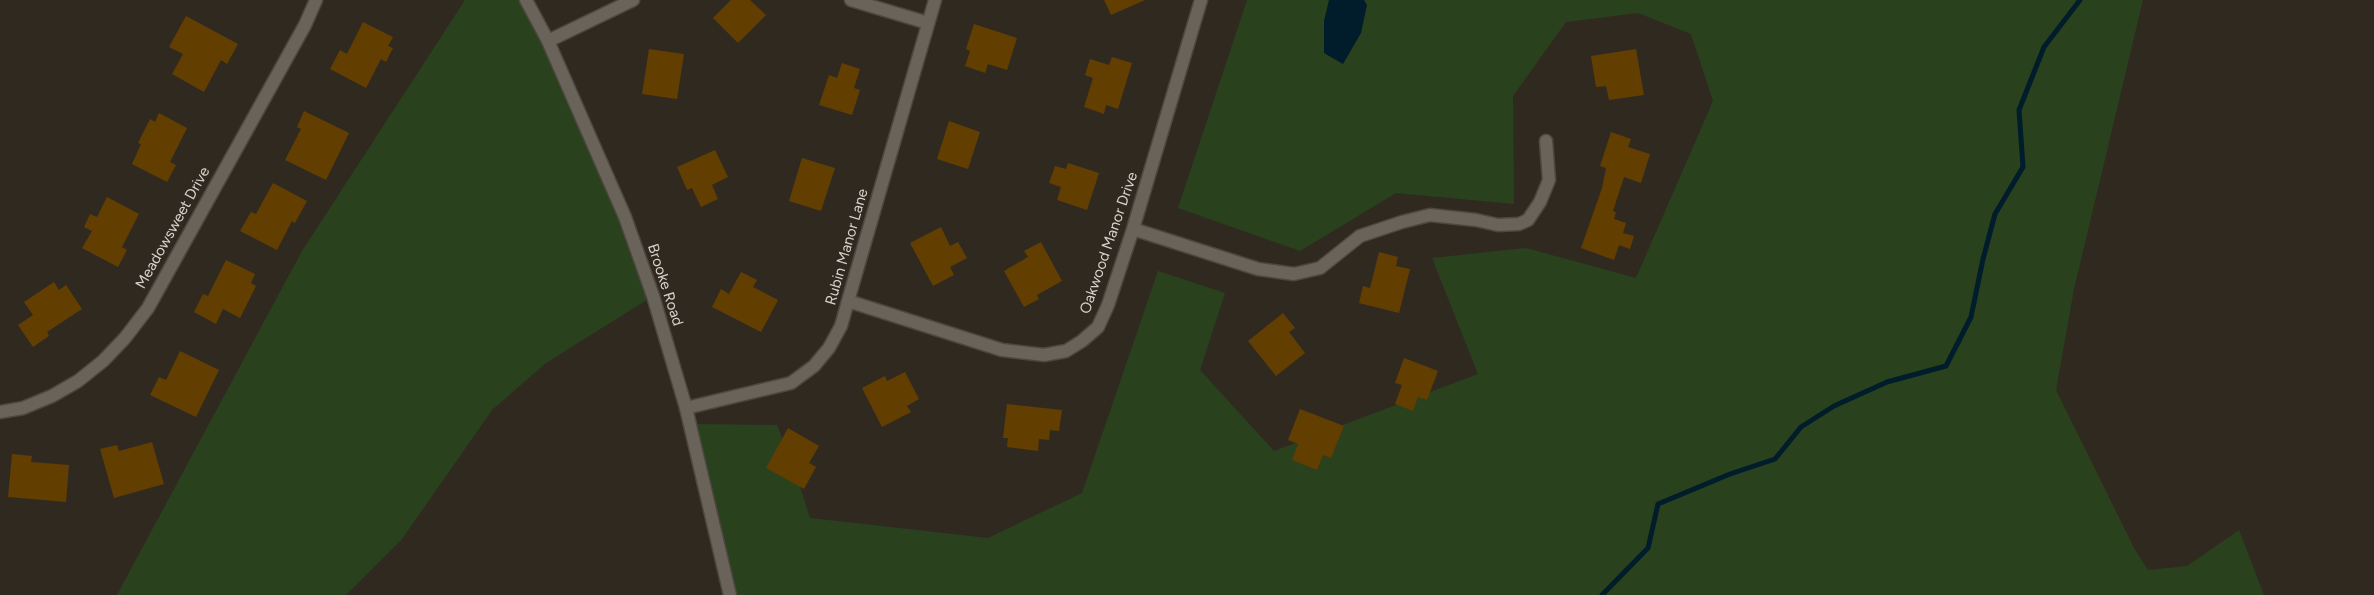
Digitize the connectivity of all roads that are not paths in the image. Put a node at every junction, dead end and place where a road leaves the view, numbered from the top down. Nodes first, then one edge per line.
1 (316, 0) edge
2 (526, 0) edge
3 (633, 0) edge
4 (852, 0) edge
5 (935, 0) edge
6 (1201, 0) edge
7 (928, 22) junction
8 (548, 41) junction
9 (1546, 141) dead end
10 (1133, 229) junction
11 (848, 301) junction
12 (686, 408) junction
13 (0, 412) edge
14 (730, 595) edge

1 - 13 street, Meadowsweet Drive
2 - 8 street, Brooke Road
3 - 8 street
4 - 7 street
5 - 7 street, Rubin Manor Lane
6 - 10 street, Oakwood Manor Drive
7 - 11 street, Rubin Manor Lane
8 - 12 street, Brooke Road
9 - 10 street
10 - 11 street, Oakwood Manor Drive
11 - 12 street, Rubin Manor Lane
12 - 14 street, Brooke Road

